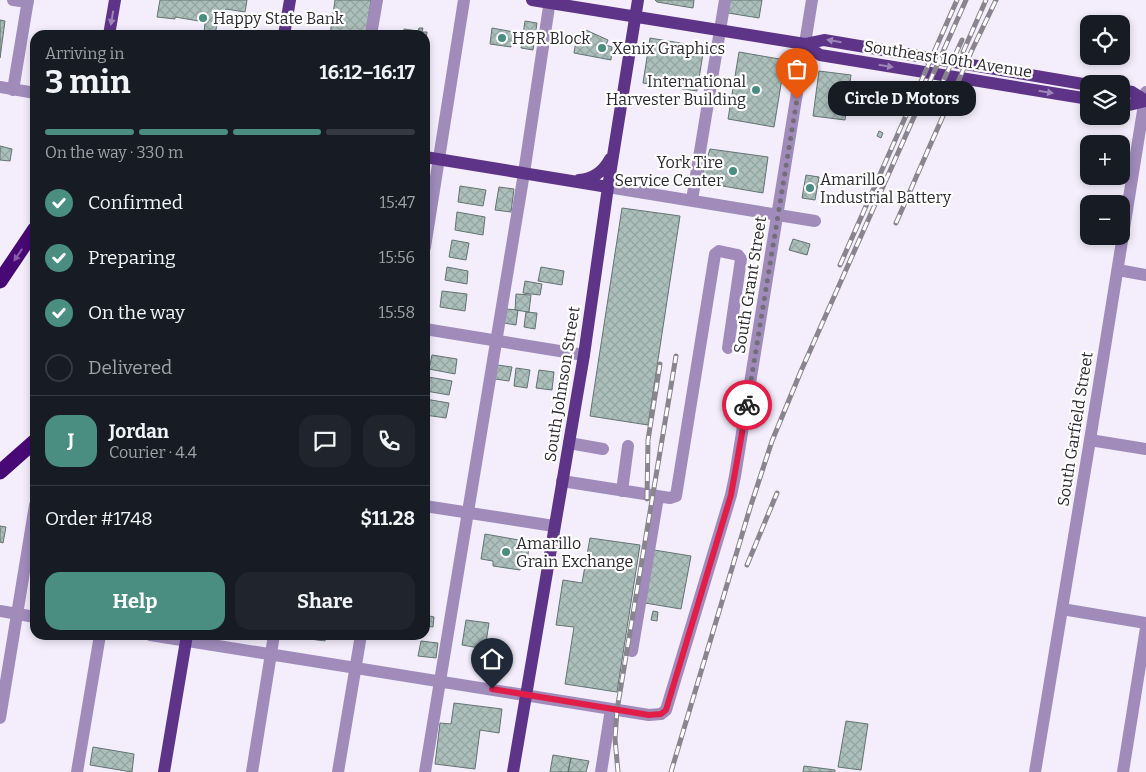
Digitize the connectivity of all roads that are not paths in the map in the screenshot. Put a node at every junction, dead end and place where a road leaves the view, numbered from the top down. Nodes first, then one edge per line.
1 (13, 0) edge
2 (115, 0) edge
3 (290, 0) edge
4 (377, 0) edge
5 (464, 0) edge
6 (532, 0) edge
7 (638, 0) edge
8 (725, 0) edge
9 (812, 0) edge
10 (28, 1) edge
11 (550, 2) edge
12 (636, 17) junction
13 (110, 30) edge
14 (285, 30) edge
15 (372, 30) edge
16 (720, 30) junction
17 (805, 44) junction
18 (1080, 83) edge
19 (0, 87) edge
20 (13, 90) junction
21 (30, 92) edge
22 (1130, 92) edge
23 (1080, 98) edge
24 (1146, 98) edge
25 (1130, 106) edge
26 (614, 148) junction
27 (430, 158) edge
28 (440, 160) junction
29 (524, 173) junction
30 (563, 179) junction
31 (608, 187) junction
32 (692, 200) junction
33 (778, 214) junction
34 (430, 218) edge
35 (815, 221) dead end
36 (30, 236) edge
37 (1118, 270) junction
38 (1146, 275) edge
39 (0, 281) edge
40 (430, 331) edge
41 (497, 341) junction
42 (728, 348) dead end
43 (584, 355) junction
44 (30, 434) edge
45 (1090, 440) junction
46 (569, 443) junction
47 (30, 445) edge
48 (628, 446) dead end
49 (603, 449) dead end
50 (1146, 449) edge
51 (0, 458) edge
52 (0, 472) edge
53 (562, 481) junction
54 (622, 491) junction
55 (658, 497) junction
56 (430, 507) edge
57 (468, 513) junction
58 (554, 526) junction
59 (30, 535) edge
60 (1062, 609) junction
61 (0, 611) edge
62 (17, 614) junction
63 (30, 616) edge
64 (1146, 622) edge
65 (1146, 628) edge
66 (99, 640) edge
67 (187, 640) edge
68 (198, 640) edge
69 (273, 640) edge
70 (360, 640) edge
71 (632, 651) dead end
72 (271, 654) junction
73 (356, 668) junction
74 (440, 681) junction
75 (526, 694) junction
76 (611, 709) junction
77 (0, 718) edge
78 (77, 772) edge
79 (164, 772) edge
80 (252, 772) edge
81 (338, 772) edge
82 (425, 772) edge
83 (513, 772) edge
84 (601, 772) edge
85 (1035, 772) edge
86 (1123, 772) edge

1 - 10 street
2 -> 13 main road
3 - 14 main road
4 - 15 street
5 - 28 street
6 - 11 main road, Southeast 10th Avenue
7 - 12 main road, South Johnson Street
8 - 16 street
9 - 17 street, South Grant Street
10 - 20 street
11 - 12 main road, Southeast 10th Avenue
11 - 29 street
12 - 16 main road, Southeast 10th Avenue
12 - 26 main road, South Johnson Street
16 - 17 main road, Southeast 10th Avenue
16 - 32 street
18 -> 17 main road, Southeast 10th Avenue
17 -> 23 main road, Southeast 10th Avenue
17 - 33 street, South Grant Street
19 - 20 street
20 - 21 street
22 - 24 main road
24 - 25 main road
24 - 37 street, South Garfield Street
26 - 30 main road
26 - 31 main road, South Johnson Street
27 - 28 main road
28 - 29 main road
28 - 34 street
29 - 30 main road
29 - 41 street
30 - 31 main road
31 - 32 street
31 - 43 main road, South Johnson Street
32 - 33 street
33 - 35 street
33 - 76 street, South Grant Street
36 -> 39 highway
37 - 38 street
37 - 45 street, South Garfield Street
40 - 41 street
41 - 43 street
41 - 57 street
42 - 55 street
43 - 46 main road, South Johnson Street
44 - 51 highway
45 - 50 street
45 - 60 street, South Garfield Street
46 - 49 street
46 - 53 main road, South Johnson Street
47 - 52 highway
48 - 54 street
53 - 54 street
53 - 58 main road, South Johnson Street
54 - 55 street
55 - 71 street
56 - 57 street
57 - 58 street
57 - 74 street
58 - 75 main road, South Johnson Street
59 - 62 street
60 - 64 street
60 - 85 street, South Garfield Street
61 - 62 street
62 - 63 street
62 - 77 street
65 - 86 street
66 - 78 street
67 - 79 main road
68 - 72 street
69 - 72 street
70 - 73 street
72 - 73 street
72 - 80 street
73 - 74 street
73 - 81 street
74 - 75 street
74 - 82 street
75 - 76 street
75 - 83 main road, South Johnson Street
76 - 84 street

